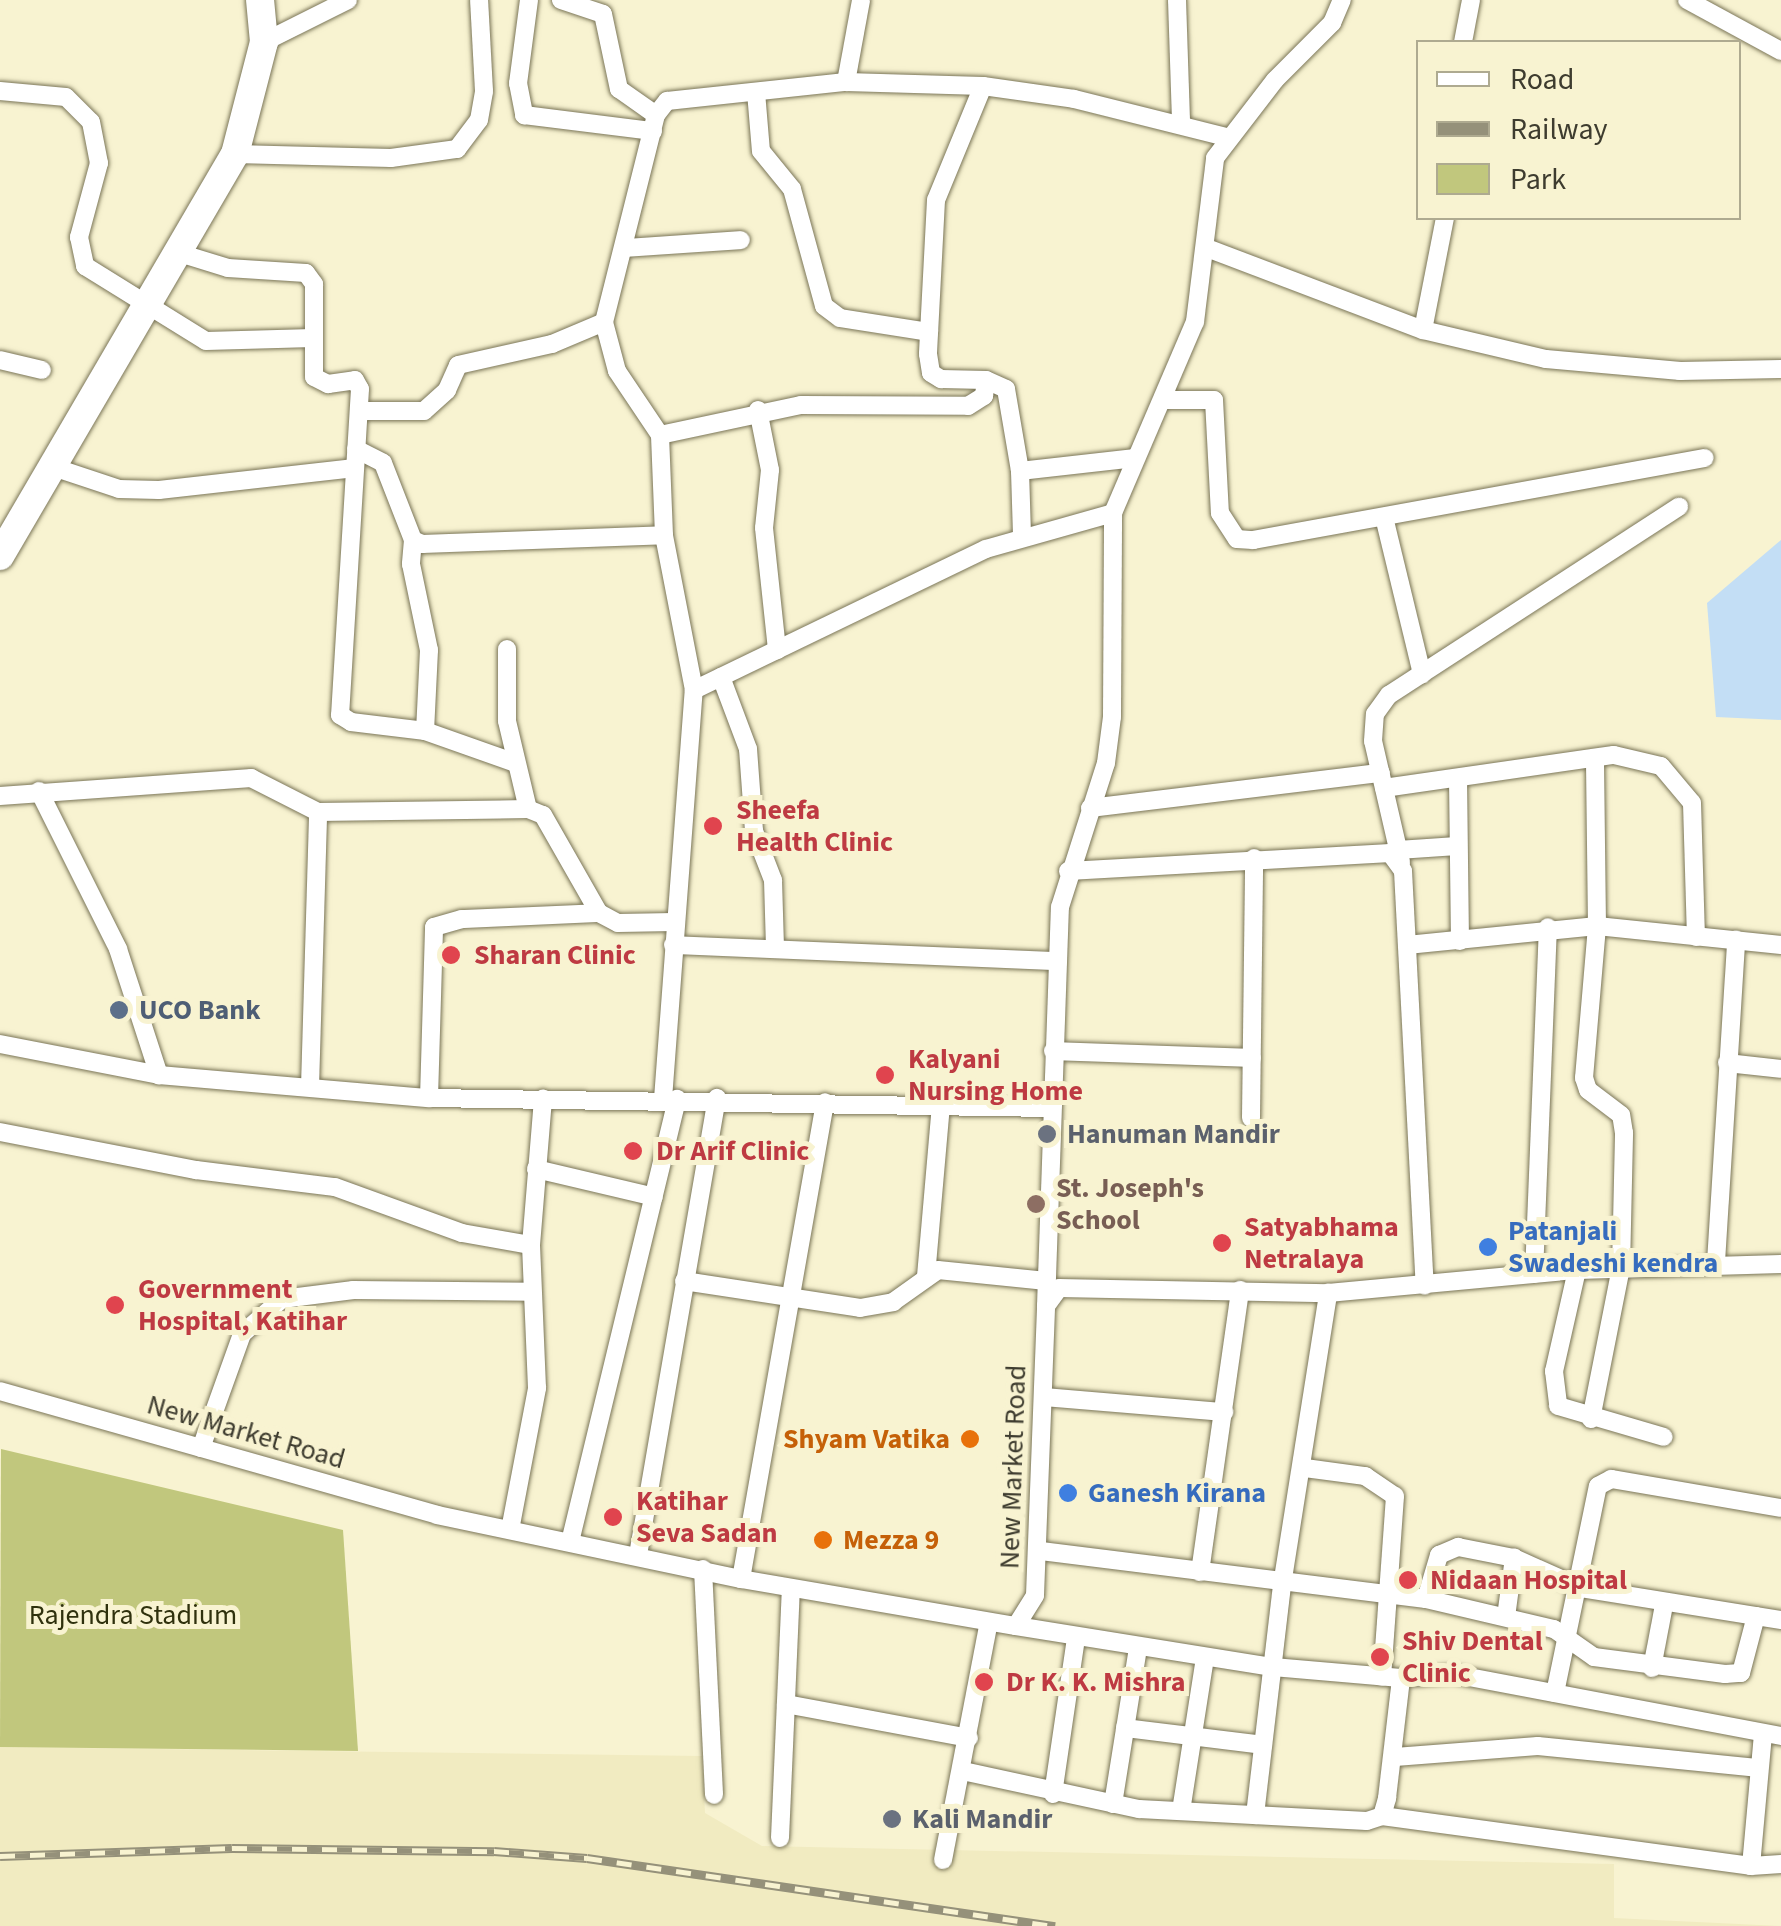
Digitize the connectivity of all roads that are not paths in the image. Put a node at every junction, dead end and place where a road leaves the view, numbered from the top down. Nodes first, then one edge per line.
1 (260, 0) edge
2 (348, 0) edge
3 (479, 0) edge
4 (529, 0) edge
5 (561, 0) edge
6 (861, 0) edge
7 (1177, 0) edge
8 (1342, 0) edge
9 (1472, 0) edge
10 (1687, 0) edge
11 (1464, 40) edge
12 (264, 42) junction
13 (1781, 50) edge
14 (846, 82) junction
15 (982, 86) junction
16 (0, 91) edge
17 (756, 92) junction
18 (1182, 122) junction
19 (654, 123) junction
20 (1226, 137) junction
21 (235, 154) junction
22 (1446, 220) edge
23 (741, 240) dead end
24 (624, 248) junction
25 (1207, 248) junction
26 (176, 252) junction
27 (144, 303) junction
28 (604, 322) junction
29 (1423, 330) junction
30 (929, 332) junction
31 (313, 338) junction
32 (0, 360) edge
33 (1781, 368) edge
34 (42, 370) dead end
35 (986, 380) junction
36 (1165, 400) junction
37 (758, 410) junction
38 (358, 411) junction
39 (660, 436) junction
40 (356, 448) junction
41 (1135, 458) junction
42 (1705, 458) dead end
43 (50, 466) junction
44 (355, 468) junction
45 (1020, 471) junction
46 (1679, 507) dead end
47 (1113, 513) junction
48 (1384, 517) junction
49 (664, 535) junction
50 (1022, 536) junction
51 (413, 540) junction
52 (0, 556) edge
53 (507, 649) dead end
54 (777, 650) junction
55 (1422, 674) junction
56 (720, 676) junction
57 (694, 690) junction
58 (424, 730) junction
59 (1595, 758) junction
60 (516, 763) junction
61 (1458, 778) junction
62 (1382, 781) junction
63 (40, 791) junction
64 (0, 796) edge
65 (528, 808) junction
66 (1090, 808) junction
67 (318, 812) junction
68 (1457, 846) junction
69 (1398, 850) junction
70 (1254, 858) junction
71 (1403, 870) junction
72 (1068, 872) junction
73 (598, 913) junction
74 (674, 922) junction
75 (1597, 926) junction
76 (1548, 928) junction
77 (1696, 937) junction
78 (1736, 940) junction
79 (1460, 941) junction
80 (673, 945) junction
81 (1407, 945) junction
82 (1781, 945) edge
83 (775, 949) junction
84 (1056, 961) junction
85 (0, 1044) edge
86 (1053, 1051) junction
87 (1252, 1058) junction
88 (1726, 1064) junction
89 (1781, 1069) edge
90 (159, 1075) junction
91 (310, 1087) junction
92 (429, 1098) junction
93 (543, 1098) junction
94 (718, 1098) junction
95 (670, 1099) junction
96 (825, 1102) junction
97 (942, 1103) junction
98 (1052, 1108) junction
99 (1252, 1118) dead end
100 (0, 1132) edge
101 (536, 1169) junction
102 (654, 1196) junction
103 (531, 1244) junction
104 (1716, 1262) junction
105 (1781, 1264) edge
106 (1621, 1268) junction
107 (1577, 1270) junction
108 (1534, 1274) junction
109 (926, 1276) junction
110 (1046, 1280) junction
111 (684, 1281) junction
112 (1425, 1285) junction
113 (1240, 1290) junction
114 (532, 1292) junction
115 (1328, 1293) junction
116 (792, 1298) junction
117 (1046, 1306) junction
118 (0, 1391) edge
119 (1044, 1397) junction
120 (1224, 1412) junction
121 (1591, 1418) junction
122 (1664, 1437) dead end
123 (200, 1448) junction
124 (1304, 1468) junction
125 (1781, 1508) edge
126 (510, 1530) junction
127 (570, 1542) junction
128 (1040, 1551) junction
129 (638, 1555) junction
130 (1514, 1558) junction
131 (703, 1570) junction
132 (1200, 1572) junction
133 (742, 1579) junction
134 (1282, 1585) junction
135 (1581, 1588) junction
136 (791, 1589) junction
137 (1391, 1598) junction
138 (1426, 1599) junction
139 (1664, 1605) junction
140 (1756, 1616) junction
141 (1506, 1617) junction
142 (1781, 1620) edge
143 (988, 1626) junction
144 (1016, 1626) junction
145 (1566, 1636) junction
146 (1076, 1639) junction
147 (1138, 1648) junction
148 (1205, 1658) junction
149 (1272, 1667) junction
150 (1652, 1668) junction
151 (1382, 1676) junction
152 (1401, 1678) junction
153 (1556, 1692) junction
154 (786, 1704) junction
155 (1126, 1728) junction
156 (1772, 1735) edge
157 (968, 1738) junction
158 (1192, 1739) junction
159 (1264, 1745) junction
160 (1395, 1757) junction
161 (1758, 1768) junction
162 (963, 1770) junction
163 (1053, 1794) junction
164 (714, 1795) dead end
165 (1113, 1804) junction
166 (1182, 1811) junction
167 (1256, 1816) junction
168 (1382, 1816) junction
169 (780, 1838) dead end
170 (943, 1860) dead end
171 (1781, 1864) edge
172 (1751, 1866) junction

1 - 12 highway
2 - 12 street
3 - 21 street
4 - 19 street
5 - 19 street
6 - 14 street
7 - 18 street
8 - 20 street
9 - 11 street
10 - 13 street
12 - 21 highway
14 - 15 street
14 - 17 street
15 - 18 street
15 - 30 street
16 - 27 street
17 - 19 street
17 - 30 street
18 - 20 street
19 - 24 street
20 - 25 street
21 - 26 highway
22 - 29 street
23 - 24 street
24 - 28 street
25 - 29 street
25 - 36 street
26 - 27 highway
26 - 31 street
27 - 31 street
27 - 43 highway
28 - 38 street
28 - 39 street
29 - 33 street
30 - 35 street
31 - 38 street
32 - 34 street
35 - 37 street
35 - 45 street
36 - 41 street
36 - 48 street
37 - 39 street
37 - 54 street
38 - 40 street
39 - 49 street
40 - 44 street
40 - 51 street
41 - 45 street
41 - 47 street
42 - 48 street
43 - 44 street
43 - 52 highway
44 - 58 street
45 - 50 street
46 - 55 street
47 - 50 street
47 - 66 street, New Market Road
48 - 55 street
49 - 51 street
49 - 57 street
50 - 54 street
51 - 58 street
53 - 60 street
54 - 56 street
55 - 62 street
56 - 57 street
56 - 83 street
57 - 74 street
58 - 60 street
59 - 61 street
59 - 75 street
59 - 77 street
60 - 65 street
61 - 62 street
61 - 68 street
62 - 66 street
62 - 69 street
63 - 64 street
63 - 67 street
63 - 90 street
65 - 67 street
65 - 73 street
66 - 72 street, New Market Road
67 - 91 street
68 - 69 street
68 - 79 street
69 - 71 street
70 - 71 street
70 - 72 street
70 - 87 street
71 - 81 street
72 - 84 street, New Market Road
73 - 74 street
73 - 92 street
74 - 80 street
75 - 76 street
75 - 77 street
75 - 106 street
76 - 79 street
76 - 108 street
77 - 78 street
78 - 82 street
78 - 88 street
79 - 81 street
80 - 83 street
80 - 95 street
81 - 112 street
83 - 84 street
84 - 86 street, New Market Road
85 - 90 street
86 - 87 street
86 - 98 street, New Market Road
87 - 99 street
88 - 89 street
88 - 104 street
90 - 91 street
91 - 92 street
92 - 93 street
93 - 95 street
93 - 101 street
94 - 95 street
94 - 96 street
94 - 111 street
95 - 102 street
96 - 97 street
96 - 116 street
97 - 98 street
97 - 109 street
98 - 110 street, New Market Road
100 - 103 street
101 - 102 street
101 - 103 street
102 - 127 street
103 - 114 street
104 - 105 street
104 - 106 street
106 - 107 street
106 - 121 street
107 - 108 street
107 - 121 street
108 - 112 street
109 - 110 street
109 - 116 street
110 - 117 street, New Market Road
111 - 116 street
111 - 129 street
112 - 115 street
113 - 115 street
113 - 117 street
113 - 120 street
114 - 123 street
114 - 126 street
115 - 124 street
116 - 133 street
117 - 119 street, New Market Road
118 - 123 street, New Market Road
119 - 120 street
119 - 128 street, New Market Road
120 - 132 street
121 - 122 street
123 - 126 street, New Market Road
124 - 134 street
124 - 137 street
125 - 135 street
126 - 127 street, New Market Road
127 - 129 street, New Market Road
128 - 132 street
128 - 144 street, New Market Road
129 - 131 street, New Market Road
130 - 135 street
130 - 138 street
130 - 141 street
131 - 133 street, New Market Road
131 - 164 street
132 - 134 street
133 - 136 street, New Market Road
134 - 137 street
134 - 149 street
135 - 139 street
135 - 145 street
136 - 143 street, New Market Road
136 - 154 street
137 - 138 street
137 - 151 street
138 - 141 street
139 - 140 street
139 - 150 street
140 - 142 street
140 - 150 street
141 - 145 street
143 - 144 street, New Market Road
143 - 157 street
144 - 146 street
145 - 150 street
145 - 153 street
146 - 147 street
146 - 163 street
147 - 148 street
147 - 155 street
148 - 149 street
148 - 158 street
149 - 151 street
149 - 159 street
151 - 152 street
152 - 153 street
152 - 160 street
153 - 156 street
154 - 157 street
154 - 169 street
155 - 158 street
155 - 165 street
156 - 161 street
157 - 162 street
158 - 159 street
158 - 166 street
159 - 167 street
160 - 161 street
160 - 168 street
161 - 172 street
162 - 163 street
162 - 170 street
163 - 165 street
165 - 166 street
166 - 167 street
167 - 168 street
168 - 172 street
171 - 172 street

